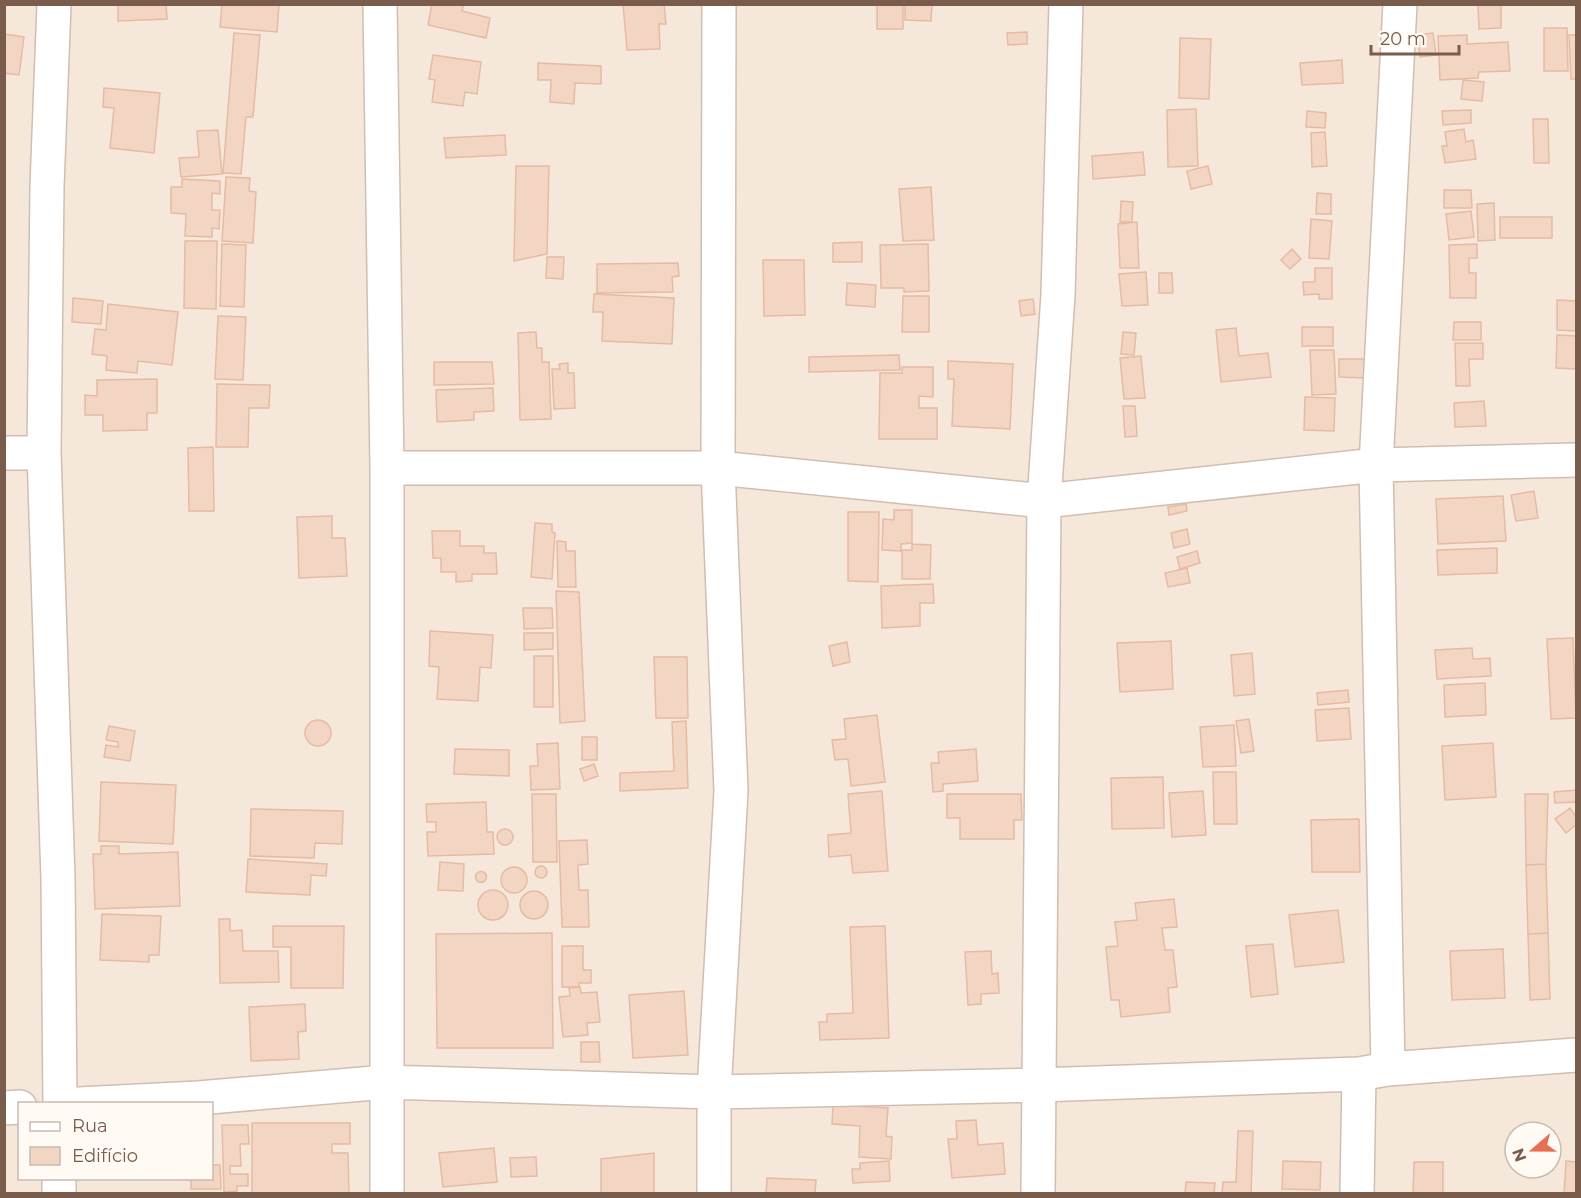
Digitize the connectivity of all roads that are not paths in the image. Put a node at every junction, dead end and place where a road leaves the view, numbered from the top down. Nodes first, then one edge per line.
1 (54, 4) edge
2 (380, 4) edge
3 (719, 4) edge
4 (1066, 4) edge
5 (1400, 4) edge
6 (4, 453) edge
7 (44, 453) junction
8 (1576, 460) edge
9 (1376, 465) junction
10 (387, 468) junction
11 (718, 468) junction
12 (1044, 501) junction
13 (1576, 1055) edge
14 (1374, 1072) junction
15 (386, 1082) junction
16 (1038, 1085) junction
17 (714, 1092) junction
18 (60, 1102) edge
19 (119, 1102) edge
20 (387, 1194) edge
21 (714, 1194) edge
22 (1038, 1194) edge
23 (1357, 1194) edge

1 - 7 street
2 - 10 street
3 - 11 street
4 - 12 street
5 - 9 street
6 - 7 street
7 - 18 street
8 - 9 street
9 - 12 street
9 - 14 street
10 - 11 street
10 - 15 street
11 - 12 street
11 - 17 street
12 - 16 street
13 - 14 street
14 - 16 street
14 - 23 street
15 - 17 street
15 - 19 street
15 - 20 street
16 - 17 street
16 - 22 street
17 - 21 street

